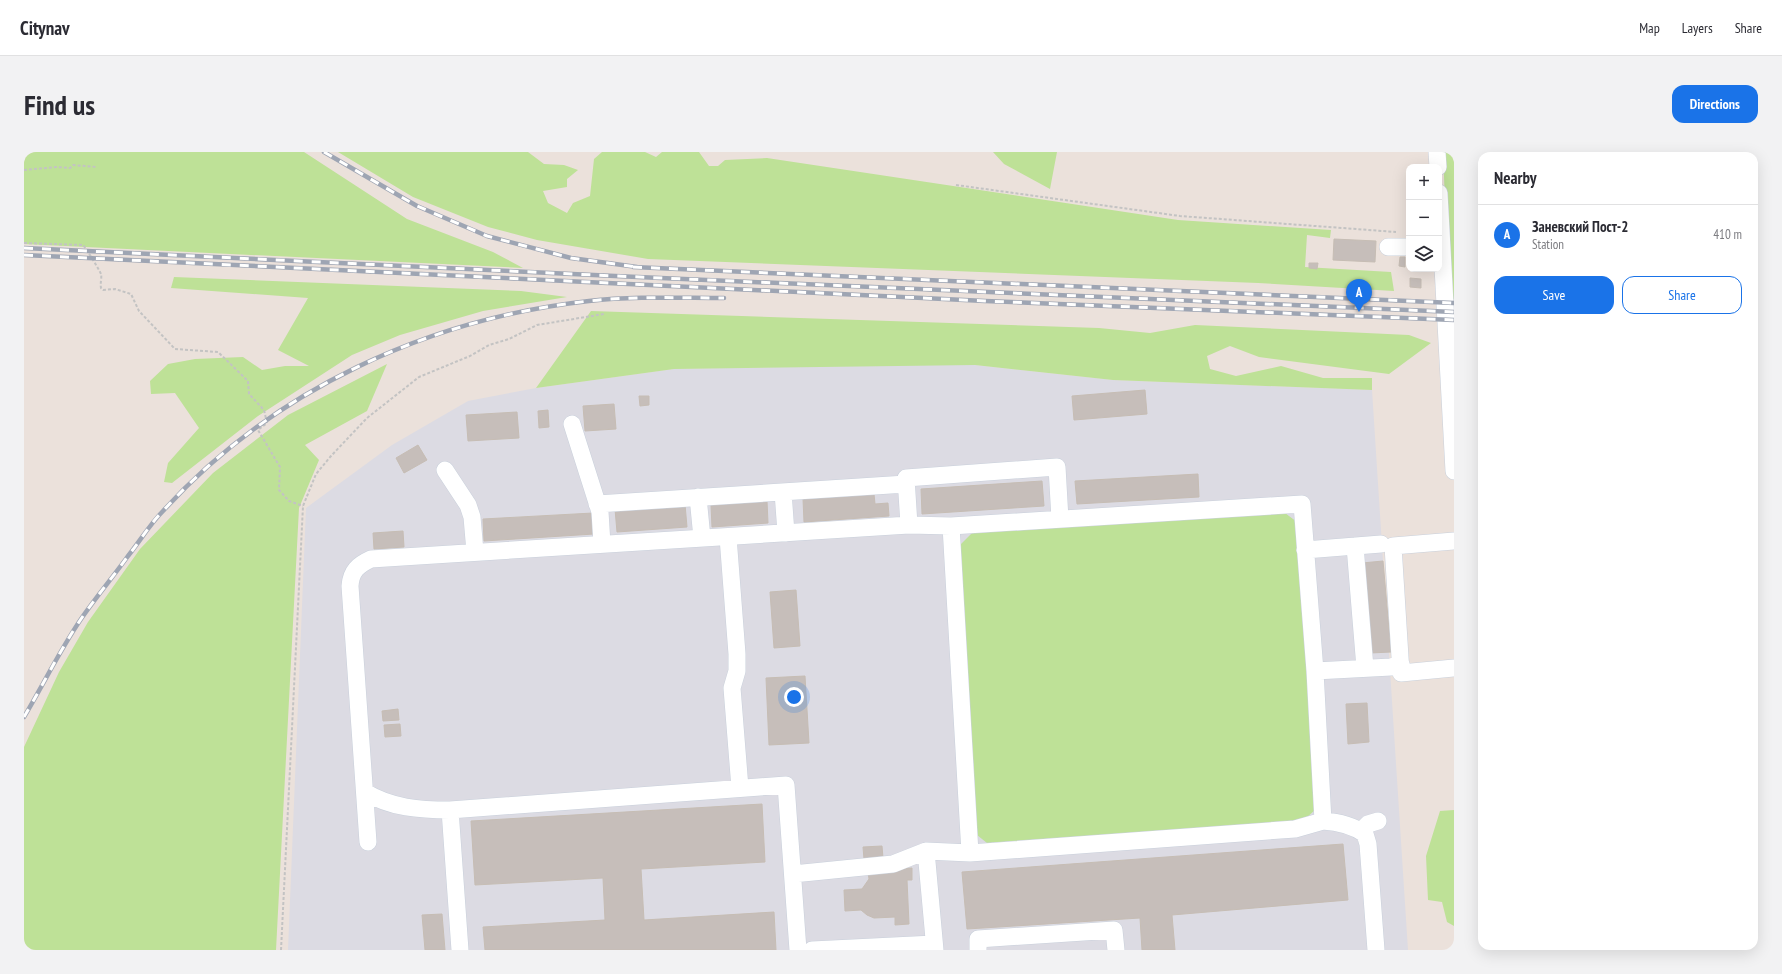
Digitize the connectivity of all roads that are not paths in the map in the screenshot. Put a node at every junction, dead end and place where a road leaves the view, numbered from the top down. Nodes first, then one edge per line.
1 (1437, 152) edge
2 (1438, 164) edge
3 (1440, 200) edge
4 (1405, 240) edge
5 (1388, 247) dead end
6 (1444, 248) edge
7 (572, 424) dead end
8 (445, 470) dead end
9 (1454, 471) edge
10 (906, 484) junction
11 (783, 492) junction
12 (698, 497) junction
13 (597, 504) junction
14 (1060, 519) junction
15 (909, 526) junction
16 (951, 526) junction
17 (786, 533) junction
18 (728, 537) junction
19 (702, 538) junction
20 (1454, 541) edge
21 (602, 544) junction
22 (1382, 544) dead end
23 (1355, 546) junction
24 (1306, 550) junction
25 (475, 552) junction
26 (1401, 664) junction
27 (1365, 668) junction
28 (1454, 668) edge
29 (1315, 671) junction
30 (740, 788) junction
31 (365, 792) junction
32 (450, 810) junction
33 (1323, 821) junction
34 (1378, 821) dead end
35 (1361, 831) junction
36 (368, 842) dead end
37 (926, 851) junction
38 (970, 853) junction
39 (793, 874) junction
40 (935, 947) edge
41 (460, 950) edge
42 (798, 950) edge
43 (812, 950) edge
44 (978, 950) edge
45 (1116, 950) edge
46 (1376, 950) edge

1 - 2 street
3 - 6 street
4 - 5 street
6 - 9 street
7 - 13 street
8 - 25 street
10 - 11 street
10 - 14 street
10 - 15 street
11 - 12 street
11 - 17 street
12 - 13 street
12 - 19 street
13 - 21 street
14 - 16 street
14 - 24 street
15 - 16 street
15 - 17 street
16 - 38 street
17 - 18 street
18 - 19 street
18 - 30 street
19 - 21 street
20 - 26 street
21 - 25 street
22 - 23 street
23 - 24 street
23 - 27 street
24 - 29 street
25 - 31 street
26 - 27 street
26 - 28 street
27 - 29 street
29 - 33 street
30 - 32 street
30 - 39 street
31 - 32 street
31 - 36 street
32 - 41 street
33 - 35 street
33 - 38 street
34 - 35 street
35 - 46 street
37 - 38 street
37 - 39 street
37 - 40 street
39 - 42 street
40 - 43 street
44 - 45 street

